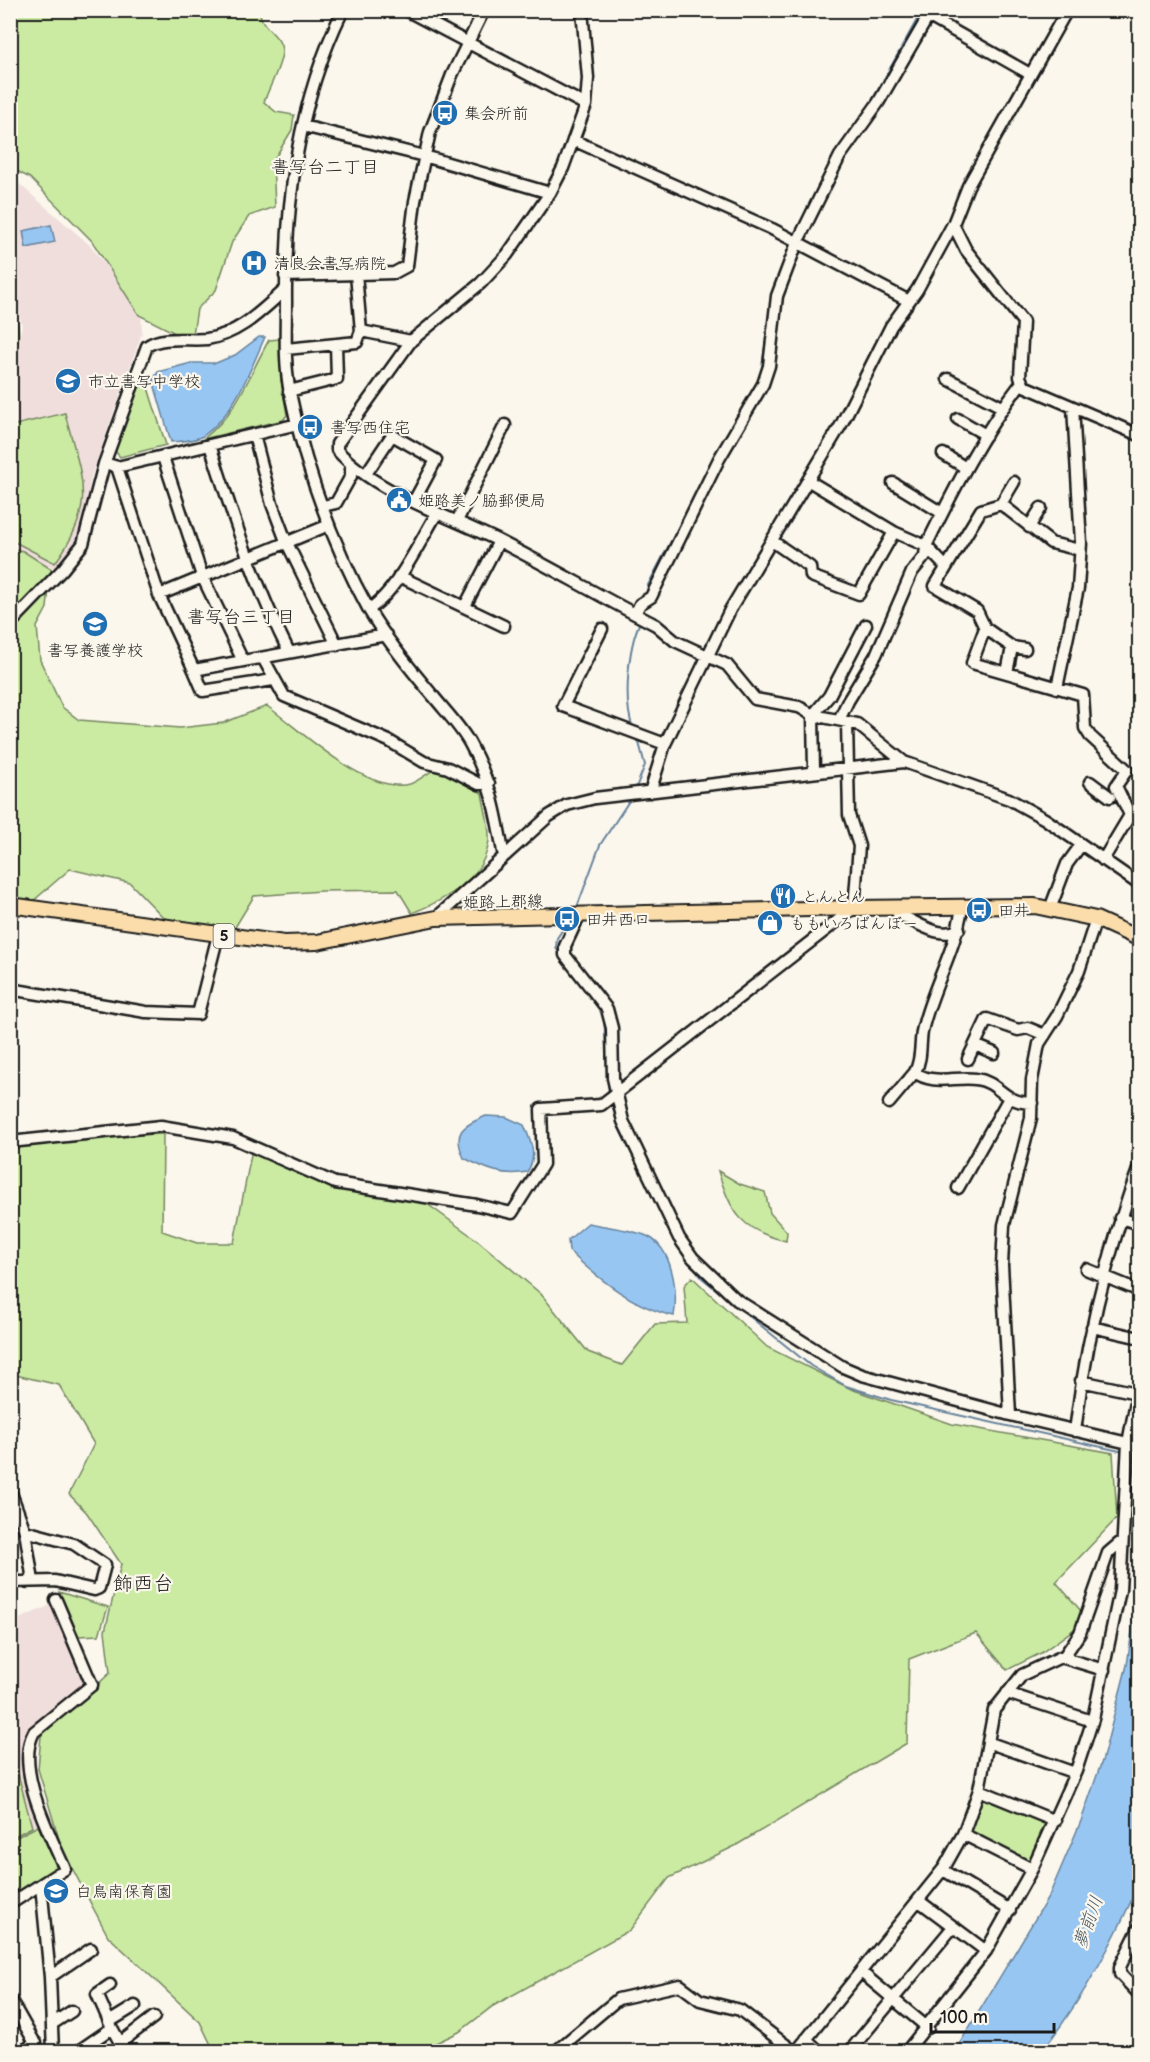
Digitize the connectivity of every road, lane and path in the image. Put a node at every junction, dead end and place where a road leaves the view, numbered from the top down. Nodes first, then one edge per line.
1 (343, 10) edge
2 (406, 10) edge
3 (484, 10) edge
4 (582, 10) edge
5 (917, 10) edge
6 (1067, 10) edge
7 (930, 14) edge
8 (466, 42) junction
9 (1030, 74) junction
10 (586, 105) junction
11 (303, 126) junction
12 (573, 140) junction
13 (424, 156) junction
14 (550, 193) junction
15 (953, 224) junction
16 (797, 243) junction
17 (356, 274) junction
18 (285, 276) junction
19 (286, 289) junction
20 (908, 300) junction
21 (361, 331) junction
22 (411, 341) junction
23 (336, 344) junction
24 (286, 349) junction
25 (948, 379) dead end
26 (1022, 382) junction
27 (289, 391) junction
28 (1002, 407) junction
29 (1072, 407) junction
30 (958, 419) dead end
31 (298, 424) junction
32 (505, 425) dead end
33 (254, 435) junction
34 (986, 435) junction
35 (1139, 435) edge
36 (210, 445) junction
37 (943, 454) dead end
38 (163, 457) junction
39 (104, 464) junction
40 (351, 466) junction
41 (117, 467) junction
42 (966, 468) junction
43 (366, 474) junction
44 (809, 481) junction
45 (1014, 482) dead end
46 (893, 483) dead end
47 (414, 501) junction
48 (1001, 504) junction
49 (323, 506) junction
50 (1041, 508) dead end
51 (436, 513) junction
52 (942, 513) junction
53 (457, 521) junction
54 (329, 525) junction
55 (1029, 527) junction
56 (894, 532) junction
57 (286, 541) junction
58 (499, 541) junction
59 (772, 541) junction
60 (926, 546) junction
61 (1080, 550) junction
62 (246, 557) junction
63 (945, 566) junction
64 (202, 576) junction
65 (399, 576) junction
66 (159, 595) junction
67 (465, 606) junction
68 (369, 609) junction
69 (637, 609) junction
70 (10, 624) edge
71 (866, 625) dead end
72 (504, 626) dead end
73 (985, 628) junction
74 (602, 629) dead end
75 (386, 635) junction
76 (337, 645) junction
77 (1012, 647) junction
78 (1025, 649) dead end
79 (289, 652) junction
80 (710, 656) junction
81 (263, 658) junction
82 (243, 661) junction
83 (194, 670) junction
84 (1007, 673) junction
85 (273, 680) junction
86 (1058, 688) junction
87 (813, 715) junction
88 (843, 721) junction
89 (665, 744) junction
90 (904, 762) junction
91 (846, 770) junction
92 (814, 771) junction
93 (1090, 782) dead end
94 (489, 783) junction
95 (650, 792) junction
96 (1110, 797) dead end
97 (1082, 845) junction
98 (507, 855) junction
99 (1103, 860) junction
100 (1140, 885) edge
101 (10, 905) edge
102 (896, 907) junction
103 (962, 907) junction
104 (854, 908) junction
105 (1050, 909) junction
106 (579, 916) junction
107 (436, 918) junction
108 (1096, 920) junction
109 (959, 929) junction
110 (218, 935) junction
111 (1140, 939) edge
112 (10, 989) edge
113 (1045, 1035) junction
114 (975, 1045) junction
115 (994, 1053) dead end
116 (968, 1059) dead end
117 (915, 1072) junction
118 (616, 1093) junction
119 (1009, 1098) junction
120 (889, 1103) dead end
121 (1032, 1103) junction
122 (10, 1142) edge
123 (1139, 1167) edge
124 (958, 1188) dead end
125 (1120, 1218) junction
126 (1140, 1224) edge
127 (1086, 1269) dead end
128 (1105, 1276) junction
129 (1140, 1291) edge
130 (1092, 1327) junction
131 (1140, 1338) edge
132 (1140, 1381) edge
133 (1081, 1382) junction
134 (1137, 1393) junction
135 (1010, 1415) junction
136 (1076, 1431) junction
137 (1128, 1443) junction
138 (10, 1490) edge
139 (25, 1531) junction
140 (1122, 1541) junction
141 (33, 1581) junction
142 (10, 1582) edge
143 (56, 1600) dead end
144 (1061, 1657) junction
145 (1104, 1670) junction
146 (1007, 1693) junction
147 (1092, 1721) junction
148 (990, 1743) junction
149 (1075, 1773) junction
150 (980, 1790) junction
151 (1055, 1821) junction
152 (963, 1834) junction
153 (1032, 1869) junction
154 (943, 1870) junction
155 (41, 1885) junction
156 (919, 1901) junction
157 (10, 1904) edge
158 (1010, 1910) junction
159 (1140, 1926) edge
160 (953, 1927) junction
161 (1136, 1946) edge
162 (91, 1949) dead end
163 (986, 1951) junction
164 (861, 1972) junction
165 (50, 1977) junction
166 (110, 1985) dead end
167 (1140, 1995) edge
168 (10, 1999) edge
169 (895, 2000) junction
170 (135, 2006) dead end
171 (72, 2011) dead end
172 (154, 2018) dead end
173 (52, 2024) junction
174 (111, 2025) junction
175 (928, 2028) junction
176 (806, 2039) junction
177 (122, 2047) edge
178 (38, 2048) edge
179 (21, 2052) edge
180 (53, 2052) edge
181 (77, 2052) edge
182 (555, 2052) edge
183 (795, 2052) edge
184 (820, 2052) edge
185 (849, 2052) edge
186 (906, 2052) edge

1 - 11 street
2 - 8 street
3 - 8 street
4 - 10 street
5 - 7 street
6 - 9 street
7 - 9 street
7 - 16 street
8 - 10 street
8 - 13 street
9 - 15 street
10 - 12 street
11 - 13 street
11 - 18 street
12 - 14 street
12 - 16 street
13 - 14 street
13 - 17 street
14 - 22 street
15 - 20 street
15 - 26 street
16 - 20 street
16 - 69 street
17 - 18 street
17 - 21 street
18 - 19 street
19 - 24 street
19 - 39 street
20 - 44 street
21 - 22 street
21 - 23 street
22 - 40 street
23 - 24 street
23 - 27 street
24 - 27 street
25 - 28 street
26 - 28 street
26 - 29 street
27 - 31 street
28 - 34 street
29 - 35 street
29 - 61 street
30 - 34 street
31 - 33 street
31 - 49 street
32 - 53 street
33 - 36 street
33 - 57 street
34 - 42 street
36 - 38 street
36 - 62 street
37 - 42 street
38 - 41 street
38 - 64 street
39 - 41 street
39 - 70 street
40 - 43 street
40 - 49 street
41 - 66 street
42 - 52 street
43 - 47 street
43 - 47 street
44 - 56 street
44 - 59 street
45 - 48 street
46 - 52 street
47 - 51 street
48 - 55 street
48 - 63 street
49 - 54 street
50 - 55 street
51 - 53 street
51 - 65 street
52 - 60 street
53 - 58 street
54 - 57 street
54 - 68 street
55 - 61 street
56 - 59 street
56 - 60 street
57 - 62 street
57 - 76 street
58 - 67 street
58 - 69 street
59 - 80 street
60 - 63 street
60 - 88 street
61 - 86 street
62 - 64 street
62 - 79 street
63 - 73 street
64 - 66 street
64 - 82 street
65 - 67 street
65 - 68 street
66 - 83 street
67 - 72 street
68 - 75 street
69 - 80 street
71 - 87 street
73 - 77 street
73 - 84 street
74 - 89 street
75 - 76 street
75 - 94 street
76 - 79 street
77 - 78 street
77 - 84 street
79 - 81 street
80 - 87 street
80 - 89 street
81 - 82 street
81 - 85 street
82 - 83 street
83 - 85 street
84 - 86 street
85 - 94 street
86 - 99 street
87 - 88 street
87 - 92 street
88 - 90 street
88 - 91 street
89 - 95 street
90 - 91 street
90 - 97 street
91 - 92 street
91 - 104 street
92 - 95 street
93 - 96 street
94 - 98 street
95 - 98 street
97 - 99 street
97 - 105 street
98 - 107 street
99 - 100 street
101 - 110 main road, 姫路上郡線 / 5
102 - 103 main road, 姫路上郡線 / 5
102 - 104 main road, 姫路上郡線 / 5
102 - 109 street
103 - 105 main road, 姫路上郡線 / 5
103 - 109 street
104 - 106 main road, 姫路上郡線 / 5
104 - 118 street
105 - 108 main road, 姫路上郡線 / 5
106 - 107 main road, 姫路上郡線 / 5
106 - 118 street
107 - 110 main road, 姫路上郡線 / 5
108 - 111 main road, 姫路上郡線 / 5
108 - 113 street
109 - 117 street
110 - 112 street
113 - 114 street
113 - 121 street
114 - 115 street
114 - 116 street
117 - 119 street
117 - 120 street
118 - 122 street
118 - 135 street
119 - 121 street
119 - 124 street
121 - 135 street
123 - 125 street
125 - 126 street
125 - 128 street
127 - 128 street
128 - 129 street
128 - 130 street
130 - 131 street
130 - 133 street
132 - 134 street
133 - 134 street
133 - 136 street
134 - 137 street
135 - 136 street
136 - 137 street
137 - 140 street
138 - 139 street
139 - 141 street
139 - 141 street
140 - 144 street
140 - 145 street
141 - 142 street
143 - 155 street
144 - 145 street
144 - 146 street
145 - 147 street
146 - 147 street
146 - 148 street
147 - 149 street
148 - 149 street
148 - 150 street
149 - 151 street
150 - 151 street
150 - 152 street
151 - 153 street
152 - 153 street
152 - 154 street
153 - 158 street
154 - 156 street
154 - 158 street
155 - 157 street
155 - 165 street
156 - 160 street
156 - 164 street
158 - 163 street
159 - 161 street
160 - 163 street
160 - 169 street
161 - 167 street
162 - 165 street
163 - 175 street
164 - 169 street
164 - 176 street
165 - 173 street
166 - 174 street
168 - 178 street
169 - 175 street
169 - 185 street
170 - 174 street
171 - 173 street
172 - 177 street
173 - 180 street
174 - 177 street
174 - 181 street
175 - 186 street
176 - 183 street
176 - 184 street
178 - 179 street
182 - 183 street

